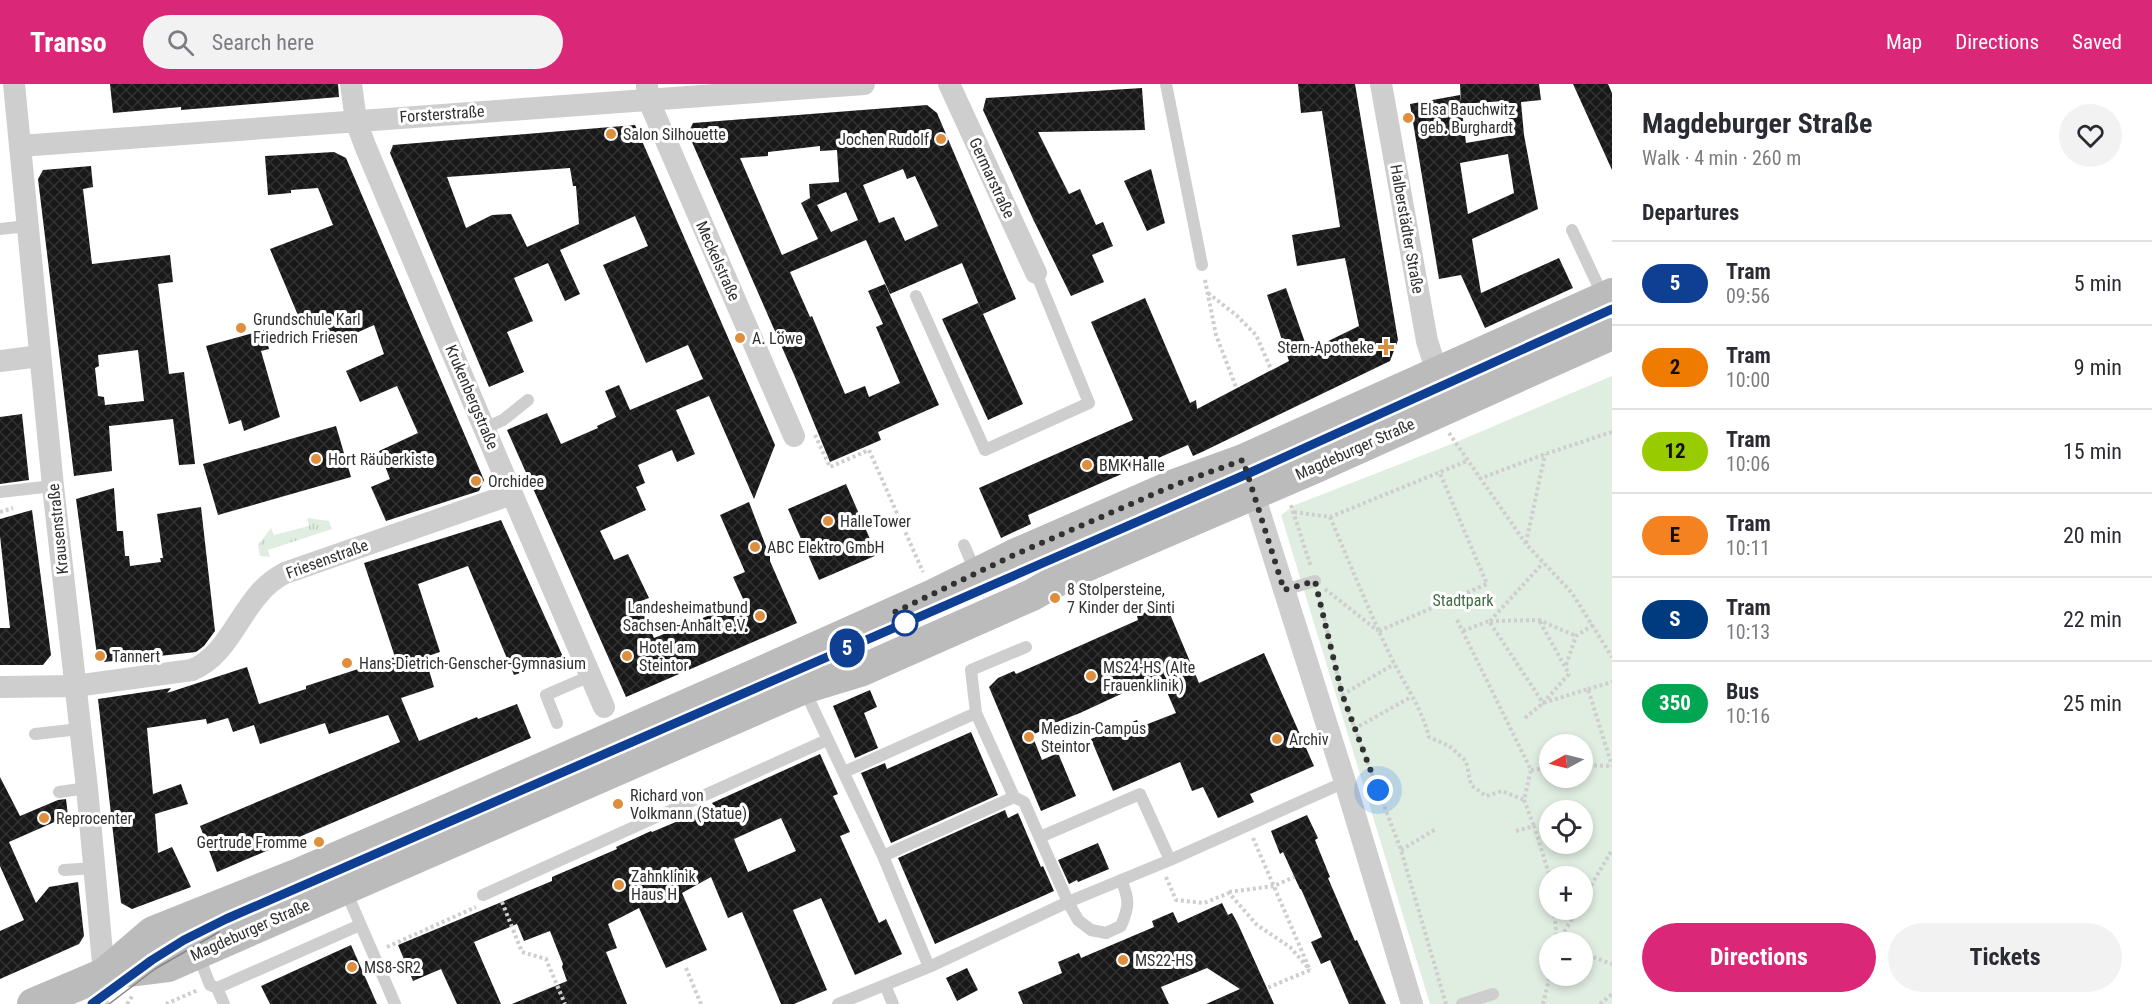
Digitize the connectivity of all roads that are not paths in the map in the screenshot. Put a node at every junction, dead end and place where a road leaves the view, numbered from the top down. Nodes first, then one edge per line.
1 (14, 84) edge
2 (351, 84) edge
3 (864, 84) edge
4 (949, 84) edge
5 (1166, 84) edge
6 (1381, 84) edge
7 (647, 92) edge
8 (356, 121) junction
9 (20, 146) junction
10 (27, 226) junction
11 (0, 229) edge
12 (1572, 230) dead end
13 (1202, 264) road end
14 (1035, 273) joint
15 (916, 296) dead end
16 (1608, 296) edge
17 (1612, 334) edge
18 (40, 356) junction
19 (0, 361) edge
20 (1437, 372) junction
21 (528, 400) dead end
22 (485, 428) junction
23 (794, 436) road end
24 (1243, 460) junction
25 (53, 486) junction
26 (0, 492) edge
27 (512, 494) junction
28 (1254, 495) junction
29 (964, 545) dead end
30 (976, 574) junction
31 (1315, 581) road end
32 (1284, 590) junction
33 (1026, 647) dead end
34 (590, 675) junction
35 (75, 686) junction
36 (0, 687) edge
37 (804, 688) junction
38 (604, 707) dead end
39 (976, 712) junction
40 (557, 723) dead end
41 (80, 729) junction
42 (35, 734) dead end
43 (827, 740) junction
44 (844, 772) junction
45 (1345, 782) junction
46 (87, 788) junction
47 (59, 792) dead end
48 (1014, 797) junction
49 (1040, 837) junction
50 (883, 856) junction
51 (1165, 862) junction
52 (95, 868) junction
53 (64, 870) dead end
54 (1121, 880) junction
55 (344, 888) junction
56 (483, 895) dead end
57 (1068, 902) junction
58 (360, 925) junction
59 (197, 953) junction
60 (929, 967) junction
61 (885, 985) junction
62 (213, 986) junction
63 (1493, 994) dead end
64 (103, 996) edge
65 (33, 1004) edge
66 (224, 1004) edge
67 (395, 1004) edge
68 (838, 1004) edge
69 (893, 1004) edge
70 (1412, 1004) edge
71 (1462, 1004) edge

1 - 9 street, Krausenstraße
2 - 8 street, Krukenbergstraße
3 - 7 street, Forsterstraße
4 - 14 street, Germarstraße
5 - 13 lane
6 - 20 street, Halberstädter Straße
7 - 8 street, Forsterstraße
7 - 23 street, Meckelstraße
8 - 9 street, Forsterstraße
8 - 22 street, Krukenbergstraße
9 - 10 street, Krausenstraße
10 - 11 lane
10 - 18 street, Krausenstraße
12 - 16 lane
14 - 15 lane
16 - 20 street, Magdeburger Straße
17 - 28 street, Magdeburger Straße
18 - 19 street
18 - 25 street, Krausenstraße
20 - 24 street, Magdeburger Straße
21 - 22 lane
22 - 27 street, Krukenbergstraße
24 - 28 street
24 - 30 street, Magdeburger Straße
25 - 26 lane
25 - 35 street, Krausenstraße
27 - 34 street, Krukenbergstraße
27 - 35 street, Friesenstraße
28 - 32 street
28 - 37 street, Magdeburger Straße
29 - 30 lane
30 - 64 street, Magdeburger Straße
31 - 32 lane
32 - 45 street
33 - 39 lane
34 - 38 street, Krukenbergstraße
34 - 40 lane
35 - 36 street, Friesenstraße
35 - 41 street, Krausenstraße
37 - 43 lane
37 - 55 street, Magdeburger Straße
39 - 44 lane
39 - 48 lane
41 - 42 lane
41 - 46 street, Krausenstraße
43 - 44 lane
43 - 56 lane
44 - 50 lane
45 - 51 lane
45 - 70 street
46 - 47 lane
46 - 52 street, Krausenstraße
48 - 49 lane
48 - 50 lane
49 - 51 lane
49 - 57 lane
50 - 60 lane
51 - 54 lane
52 - 53 lane
52 - 64 street, Krausenstraße
54 - 57 lane
54 - 57 lane
55 - 58 lane
55 - 59 street, Magdeburger Straße
57 - 60 lane
58 - 62 lane
58 - 67 lane
59 - 62 lane
59 - 64 street, Magdeburger Straße
60 - 61 lane
61 - 68 lane
61 - 69 lane
62 - 66 lane
63 - 71 lane
64 - 65 street

